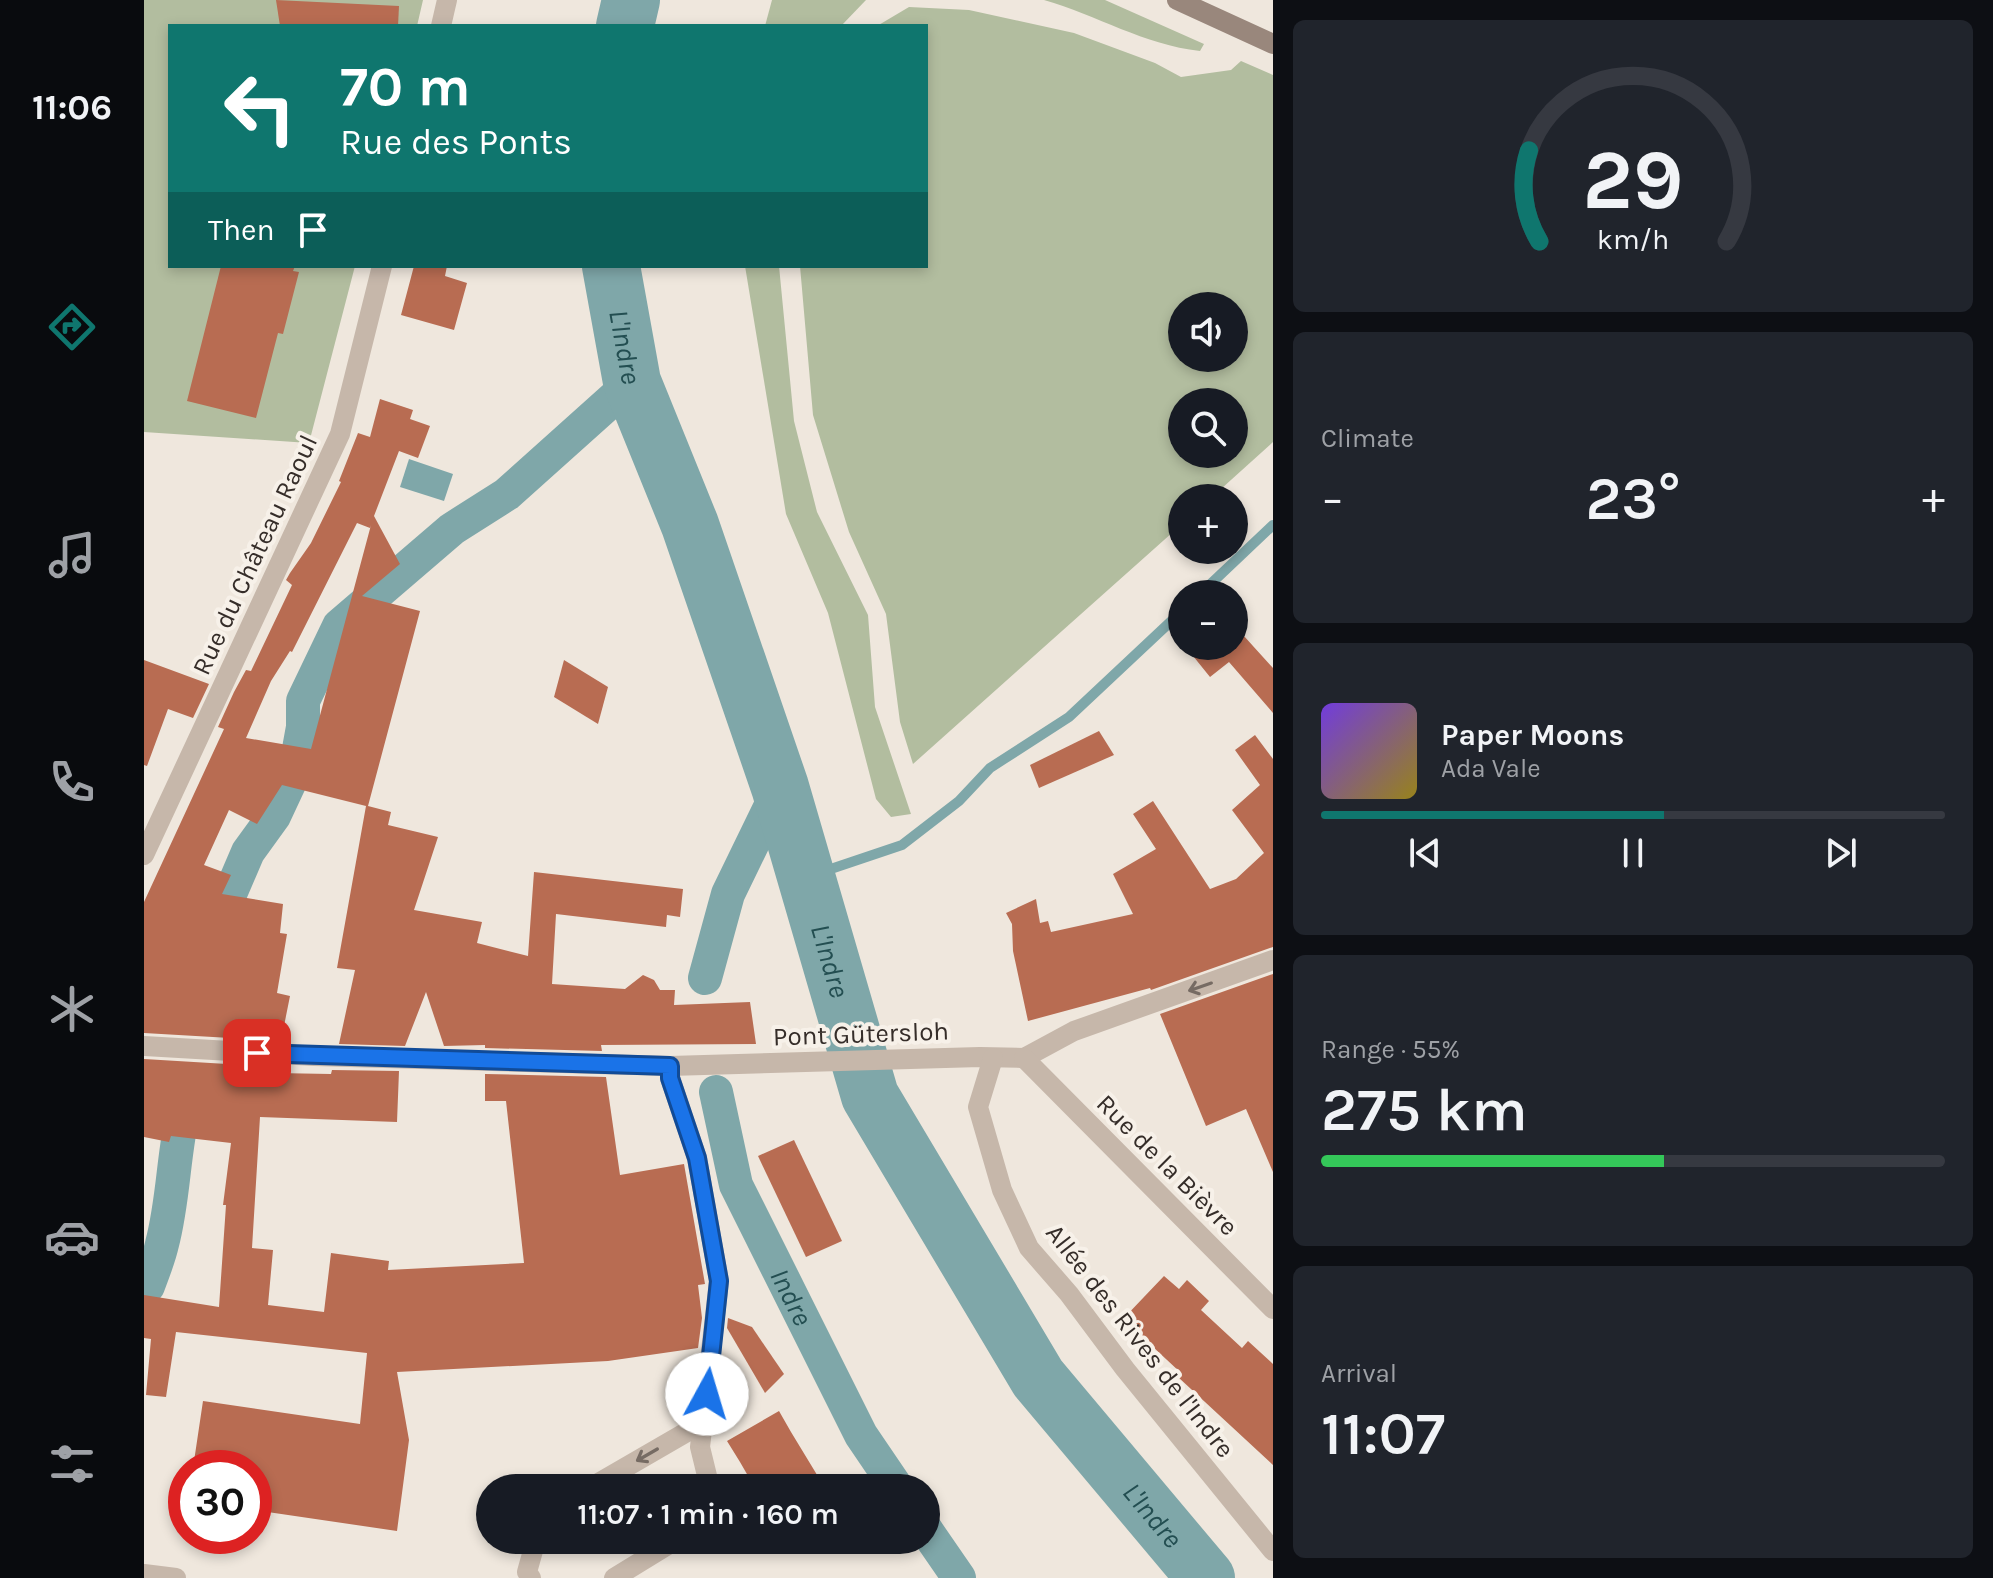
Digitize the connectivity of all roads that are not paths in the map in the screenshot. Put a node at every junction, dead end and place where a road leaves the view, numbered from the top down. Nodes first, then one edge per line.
1 (447, 0) edge
2 (1177, 0) edge
3 (441, 24) edge
4 (1273, 44) edge
5 (382, 268) edge
6 (144, 855) edge
7 (1273, 960) edge
8 (144, 1046) edge
9 (986, 1057) junction
10 (1024, 1058) junction
11 (670, 1066) junction
12 (1273, 1309) edge
13 (704, 1422) junction
14 (614, 1474) edge
15 (707, 1474) edge
16 (1273, 1551) edge
17 (532, 1554) edge
18 (653, 1554) edge
19 (144, 1574) edge
20 (176, 1578) edge
21 (531, 1578) edge
22 (614, 1578) edge

1 - 3 street
2 - 4 main road
5 - 6 street, Rue du Château Raoul
7 -> 10 street
8 - 11 street, Pont Gütersloh
9 - 10 street, Pont Gütersloh
9 - 11 street, Pont Gütersloh
9 - 16 street, Allée des Rives de l'Indre
10 - 12 street, Rue de la Bièvre
11 - 13 street
13 -> 14 street
13 - 15 street
17 - 21 street
18 - 22 street
19 - 20 street

